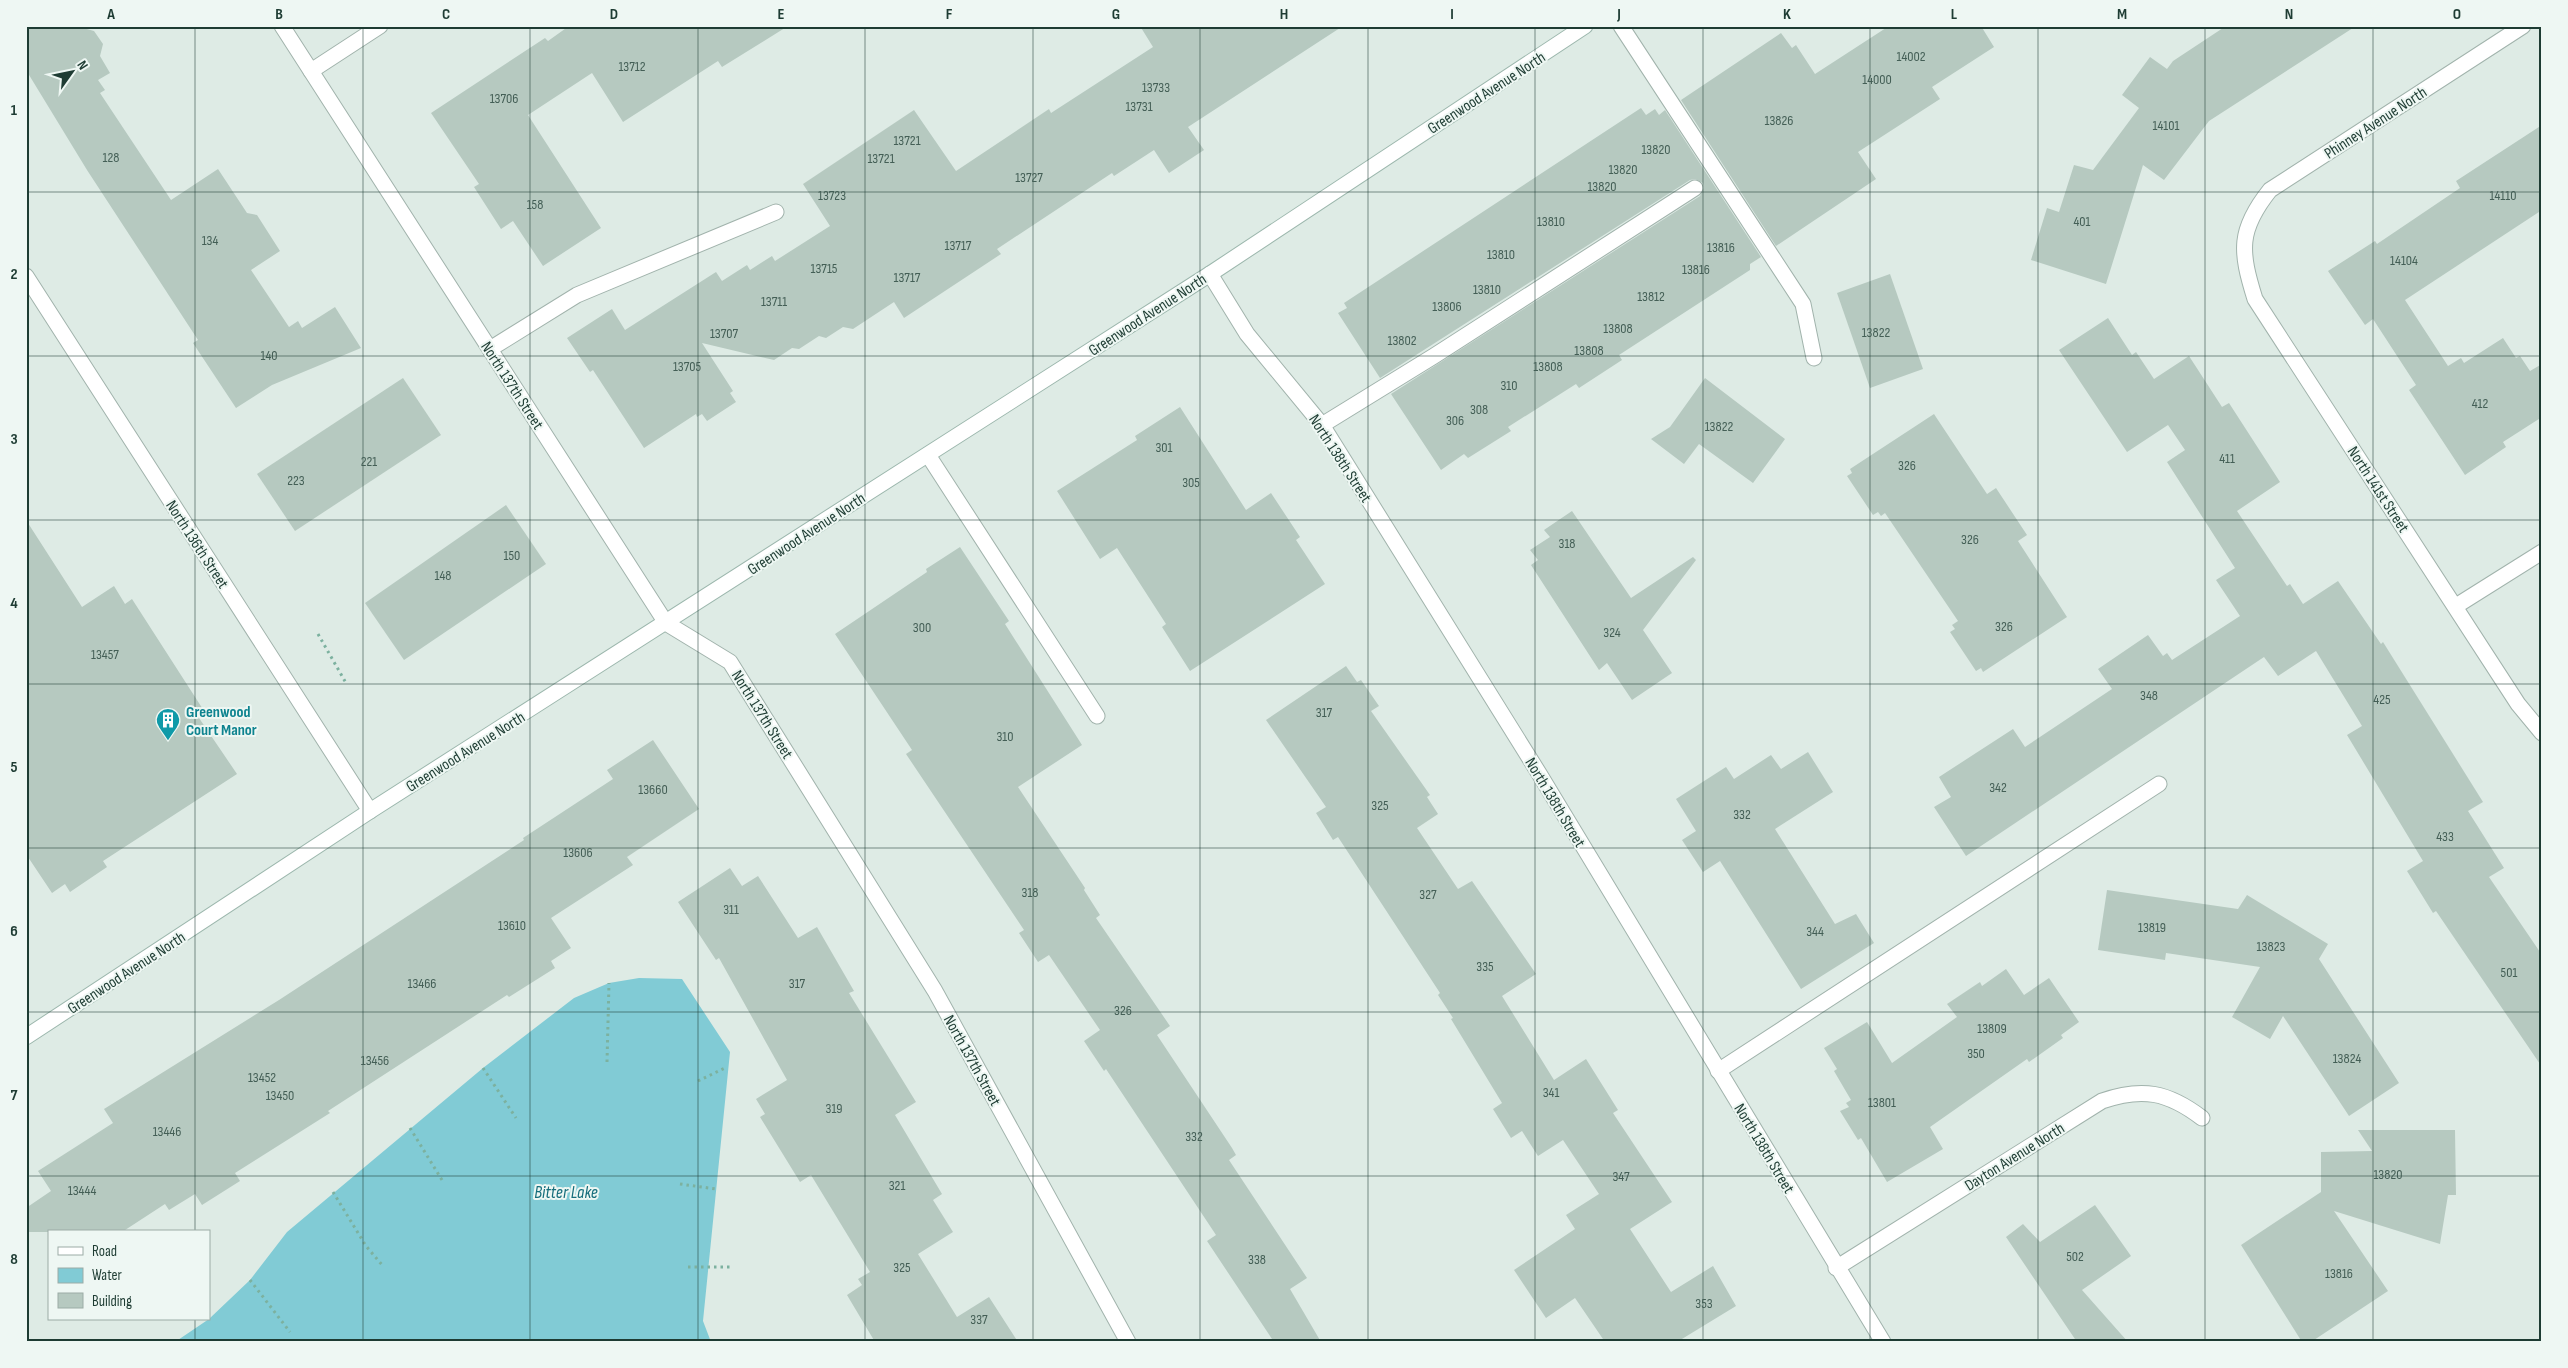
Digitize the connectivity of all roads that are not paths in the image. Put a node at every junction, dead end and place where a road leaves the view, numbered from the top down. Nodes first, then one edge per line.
1 (282, 26) edge
2 (380, 26) edge
3 (1585, 26) edge
4 (1621, 26) edge
5 (2523, 26) edge
6 (311, 71) junction
7 (1695, 188) dead end
8 (776, 212) dead end
9 (2245, 234) joint
10 (1210, 274) junction
11 (26, 276) edge
12 (490, 349) junction
13 (1814, 358) dead end
14 (1322, 425) junction
15 (928, 455) junction
16 (2542, 552) edge
17 (2456, 606) junction
18 (666, 623) junction
19 (1097, 716) dead end
20 (2542, 733) edge
21 (2159, 784) dead end
22 (370, 811) junction
23 (26, 1037) edge
24 (1718, 1070) junction
25 (2202, 1118) dead end
26 (1836, 1268) junction
27 (1128, 1342) edge
28 (1883, 1342) edge

1 - 6 street, North 137th Street
2 - 6 street
3 - 10 street, Greenwood Avenue North
4 - 13 street
5 - 9 street, Phinney Avenue North
6 - 12 street, North 137th Street
7 - 14 street
8 - 12 street
9 - 17 street, North 141st Street
10 - 14 street, North 138th Street
10 - 15 street, Greenwood Avenue North
11 - 22 street, North 136th Street
12 - 18 street, North 137th Street
14 - 24 street, North 138th Street
15 - 18 street, Greenwood Avenue North
15 - 19 street
16 - 17 street
17 - 20 street, North 141st Street
18 - 22 street, Greenwood Avenue North
18 - 27 street, North 137th Street
21 - 24 street
22 - 23 street, Greenwood Avenue North
24 - 26 street, North 138th Street
25 - 26 street, Dayton Avenue North
26 - 28 street, North 138th Street

